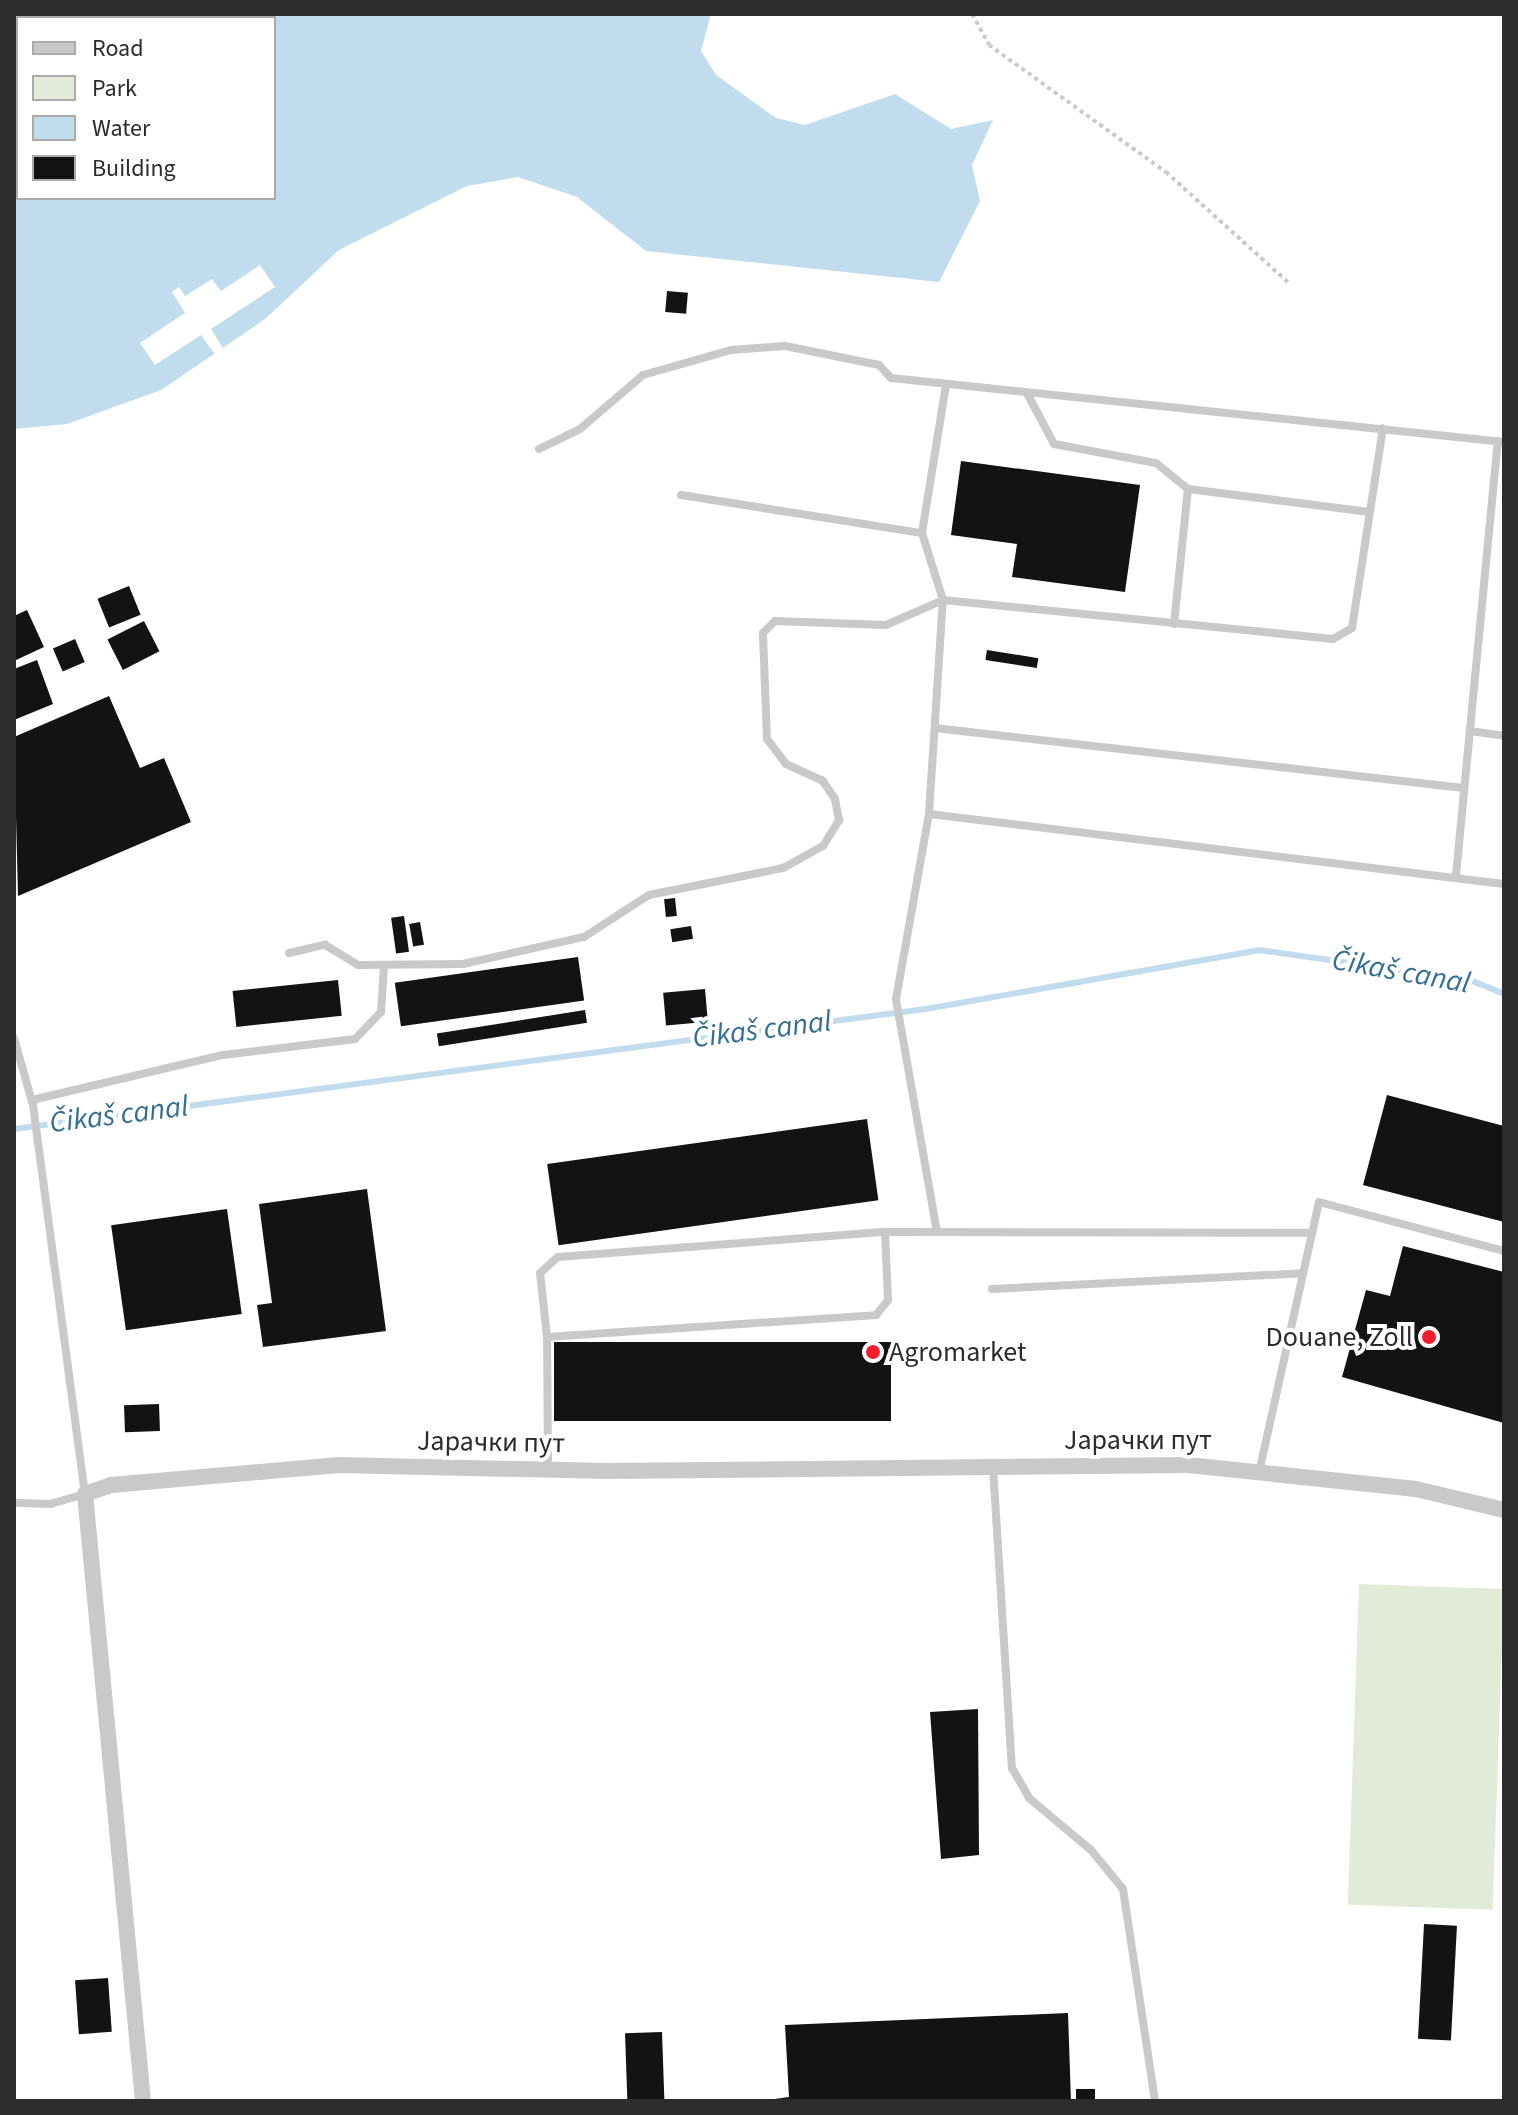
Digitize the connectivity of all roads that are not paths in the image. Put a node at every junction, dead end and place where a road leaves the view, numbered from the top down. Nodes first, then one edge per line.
1 (946, 385) junction
2 (1028, 395) junction
3 (1383, 428) junction
4 (1501, 441) edge
5 (539, 449) dead end
6 (1188, 489) junction
7 (681, 495) dead end
8 (1493, 499) junction
9 (1504, 502) edge
10 (1370, 512) junction
11 (922, 533) junction
12 (943, 600) junction
13 (1174, 624) junction
14 (935, 728) junction
15 (1470, 731) junction
16 (1504, 736) edge
17 (1464, 788) junction
18 (929, 814) junction
19 (1456, 875) junction
20 (1504, 884) edge
21 (289, 953) dead end
22 (384, 967) junction
23 (14, 1038) edge
24 (32, 1102) junction
25 (885, 1232) junction
26 (937, 1232) junction
27 (1312, 1233) junction
28 (1504, 1251) edge
29 (1303, 1273) junction
30 (992, 1289) dead end
31 (547, 1337) junction
32 (993, 1467) junction
33 (1260, 1468) junction
34 (548, 1469) junction
35 (85, 1494) junction
36 (14, 1503) edge
37 (1504, 1510) edge
38 (143, 2101) edge
39 (1155, 2101) edge

1 - 2 lane
1 - 5 lane
1 - 11 lane
2 - 3 lane
2 - 6 lane
3 - 4 lane
3 - 10 lane
4 - 8 lane
6 - 10 lane
6 - 13 lane
7 - 11 lane
8 - 9 lane
8 - 15 lane
10 - 13 lane
11 - 12 lane
12 - 13 lane
12 - 14 lane
12 - 22 lane
14 - 17 lane
14 - 18 lane
15 - 16 lane
15 - 17 lane
17 - 19 lane
18 - 19 lane
18 - 26 lane
19 - 20 lane
21 - 22 lane
22 - 24 lane
23 - 24 lane
24 - 35 lane
25 - 26 lane
25 - 31 lane
25 - 31 lane
26 - 27 lane
27 - 28 lane
27 - 29 lane
29 - 30 lane
29 - 33 lane
31 - 34 lane
32 - 33 street, Јарачки пут
32 - 34 street, Јарачки пут
32 - 39 lane
33 - 37 street, Јарачки пут
34 - 35 street, Јарачки пут
35 - 36 lane
35 - 38 street

